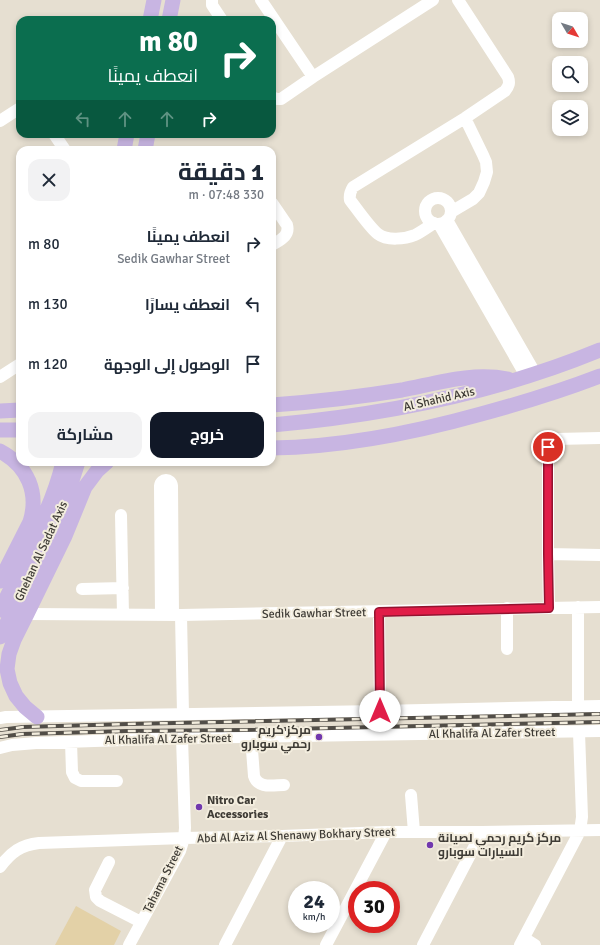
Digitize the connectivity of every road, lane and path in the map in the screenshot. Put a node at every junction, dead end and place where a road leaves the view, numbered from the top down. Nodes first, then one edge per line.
1 (154, 0) edge
2 (173, 0) edge
3 (212, 0) edge
4 (261, 0) edge
5 (433, 0) edge
6 (458, 0) edge
7 (151, 16) edge
8 (170, 16) edge
9 (219, 16) edge
10 (272, 16) edge
11 (276, 22) edge
12 (313, 77) junction
13 (276, 99) edge
14 (16, 111) edge
15 (465, 118) junction
16 (0, 121) edge
17 (276, 209) edge
18 (443, 220) junction
19 (276, 242) edge
20 (600, 350) edge
21 (16, 367) edge
22 (525, 376) junction
23 (600, 376) edge
24 (0, 377) edge
25 (276, 405) edge
26 (16, 410) edge
27 (0, 411) edge
28 (276, 425) edge
29 (0, 430) edge
30 (16, 430) edge
31 (600, 438) edge
32 (276, 448) edge
33 (0, 451) edge
34 (16, 451) edge
35 (16, 463) edge
36 (19, 466) edge
37 (62, 466) edge
38 (77, 466) edge
39 (103, 466) edge
40 (85, 487) junction
41 (32, 494) junction
42 (121, 515) dead end
43 (166, 536) dead end
44 (548, 554) junction
45 (600, 555) edge
46 (0, 581) edge
47 (122, 588) junction
48 (82, 589) dead end
49 (578, 607) junction
50 (600, 607) edge
51 (506, 608) junction
52 (549, 608) junction
53 (0, 610) edge
54 (379, 612) junction
55 (28, 614) junction
56 (123, 615) junction
57 (172, 615) junction
58 (0, 637) edge
59 (507, 649) dead end
60 (600, 706) edge
61 (578, 707) junction
62 (380, 711) junction
63 (183, 714) junction
64 (38, 717) junction
65 (0, 718) edge
66 (600, 731) edge
67 (579, 732) junction
68 (251, 737) junction
69 (182, 738) junction
70 (70, 742) junction
71 (0, 748) edge
72 (117, 781) dead end
73 (284, 785) dead end
74 (411, 795) dead end
75 (600, 830) edge
76 (580, 831) junction
77 (386, 832) junction
78 (414, 832) junction
79 (482, 832) junction
80 (282, 836) junction
81 (184, 838) junction
82 (109, 862) dead end
83 (0, 865) edge
84 (141, 922) junction
85 (522, 942) edge
86 (129, 945) edge
87 (225, 945) edge
88 (326, 945) edge
89 (423, 945) edge
90 (535, 945) edge

1 - 7 main road
2 - 8 main road
3 - 9 street
4 - 10 street
5 - 12 street
6 - 15 street
11 - 12 street
12 - 13 street
14 - 16 street
15 - 18 street
15 - 18 street
17 - 19 street
18 - 22 street
20 - 22 main road, Al Shahid Axis
21 - 24 street
22 - 25 main road
22 - 28 main road, Al Shahid Axis
23 - 32 main road, Al Shahid Axis
26 - 27 main road
29 - 30 main road
31 - 44 street
33 - 34 main road
33 - 35 main road
36 - 41 main road
37 - 53 main road, Ghehan Al Sadat Axis
38 - 58 main road, Ghehan Al Sadat Axis
39 - 40 main road
40 - 41 main road
40 - 55 main road
41 - 46 main road
42 - 47 street
43 - 57 street
44 - 45 street
44 - 52 street
47 - 48 street
47 - 56 street
49 - 50 street, Sedik Gawhar Street
49 - 52 street, Sedik Gawhar Street
49 - 61 street
51 - 52 street, Sedik Gawhar Street
51 - 54 street, Sedik Gawhar Street
51 - 59 street
54 - 57 street, Sedik Gawhar Street
54 - 62 street
55 - 56 street, Sedik Gawhar Street
55 - 64 main road
56 - 57 street, Sedik Gawhar Street
57 - 63 street
60 - 61 street, Al Khalifa Al Zafer Street
61 - 62 street, Al Khalifa Al Zafer Street
62 - 63 street, Al Khalifa Al Zafer Street
63 - 64 street, Al Khalifa Al Zafer Street
64 - 65 street, Al Khalifa Al Zafer Street
66 - 67 street, Al Khalifa Al Zafer Street
67 - 68 street, Al Khalifa Al Zafer Street
67 - 76 street
68 - 69 street, Al Khalifa Al Zafer Street
68 - 73 street
69 - 70 street, Al Khalifa Al Zafer Street
69 - 81 street, Tahama Street
70 - 71 street, Al Khalifa Al Zafer Street
70 - 72 street
74 - 78 street
75 - 76 street, Abd Al Aziz Al Shenawy Bokhary Street
76 - 79 street, Abd Al Aziz Al Shenawy Bokhary Street
76 - 85 street
77 - 78 street, Abd Al Aziz Al Shenawy Bokhary Street
77 - 80 street, Abd Al Aziz Al Shenawy Bokhary Street
77 - 88 street
78 - 79 street, Abd Al Aziz Al Shenawy Bokhary Street
79 - 89 street
80 - 81 street, Abd Al Aziz Al Shenawy Bokhary Street
80 - 87 street
81 - 83 street, Abd Al Aziz Al Shenawy Bokhary Street
81 - 84 street, Tahama Street
82 - 84 street
84 - 86 street, Tahama Street
85 - 90 street

